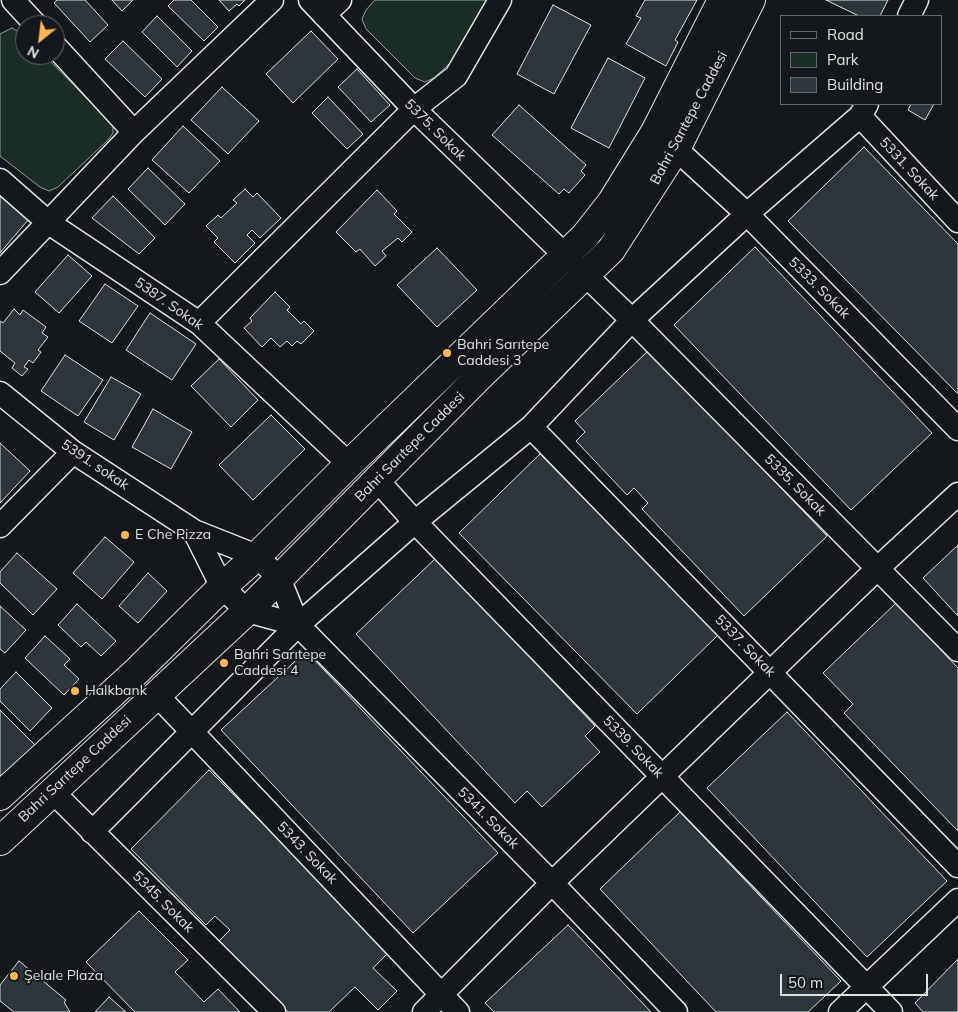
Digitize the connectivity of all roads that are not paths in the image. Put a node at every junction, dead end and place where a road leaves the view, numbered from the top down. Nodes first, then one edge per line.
1 (12, 0) edge
2 (272, 0) edge
3 (500, 0) edge
4 (722, 0) edge
5 (751, 0) edge
6 (917, 0) edge
7 (325, 5) edge
8 (26, 15) edge
9 (910, 15) edge
10 (65, 57) edge
11 (414, 109) junction
12 (864, 110) edge
13 (134, 132) junction
14 (676, 149) junction
15 (0, 180) edge
16 (747, 214) junction
17 (958, 220) edge
18 (49, 223) junction
19 (565, 255) junction
20 (0, 273) edge
21 (586, 276) junction
22 (632, 320) junction
23 (199, 323) junction
24 (0, 393) edge
25 (530, 428) junction
26 (958, 430) edge
27 (73, 452) junction
28 (349, 464) junction
29 (377, 480) junction
30 (958, 494) edge
31 (415, 522) junction
32 (0, 526) edge
33 (194, 531) junction
34 (257, 556) junction
35 (878, 568) junction
36 (279, 578) junction
37 (222, 587) junction
38 (246, 611) junction
39 (298, 625) junction
40 (958, 650) edge
41 (770, 672) junction
42 (156, 694) junction
43 (191, 731) junction
44 (663, 777) junction
45 (52, 791) junction
46 (0, 796) edge
47 (92, 832) junction
48 (0, 841) edge
49 (958, 866) edge
50 (552, 883) junction
51 (958, 900) edge
52 (866, 986) junction
53 (442, 995) junction
54 (274, 1012) edge
55 (424, 1012) edge
56 (458, 1012) edge
57 (676, 1012) edge
58 (840, 1012) edge
59 (891, 1012) edge

1 - 8 street
2 - 13 street
3 - 11 street
4 - 19 main road, Bahri Sarıtepe Caddesi
5 - 14 main road, Bahri Sarıtepe Caddesi
6 - 9 street
7 - 11 street, 5375. Sokak
10 - 13 street
11 - 19 street, 5375. Sokak
11 - 23 street
12 - 16 street
12 - 17 street, 5331. Sokak
13 - 18 street
14 - 16 street, 5333. Sokak
14 - 21 main road, Bahri Sarıtepe Caddesi
15 - 18 street, 5387. Sokak
16 - 22 street
16 - 26 street, 5333. Sokak
18 - 20 street
18 - 23 street, 5387. Sokak
19 - 21 street, 5375. Sokak
19 - 28 main road, Bahri Sarıtepe Caddesi
21 - 22 street, 5335. Sokak
21 - 29 main road, Bahri Sarıtepe Caddesi
22 - 25 street
22 - 35 street, 5335. Sokak
23 - 28 street, 5387. Sokak
24 - 27 street, 5391. sokak
25 - 31 street
25 - 41 street, 5337. Sokak
27 - 32 street
27 - 33 street, 5391. sokak
28 - 34 main road, Bahri Sarıtepe Caddesi
29 - 31 street, 5339. Sokak
29 - 36 main road, Bahri Sarıtepe Caddesi
30 - 35 street
31 - 39 street
31 - 44 street, 5339. Sokak
33 - 34 street, 5391. sokak
33 - 37 street
34 - 36 street
34 - 37 main road, Bahri Sarıtepe Caddesi
35 - 40 street, 5335. Sokak
35 - 41 street
36 - 38 main road, Bahri Sarıtepe Caddesi
36 - 39 street
37 - 38 street
37 - 46 main road, Bahri Sarıtepe Caddesi
38 - 39 street
38 - 42 main road, Bahri Sarıtepe Caddesi
39 - 43 street
39 - 50 street, 5341. Sokak
41 - 44 street
41 - 49 street, 5337. Sokak
42 - 43 street, 5343. Sokak
42 - 45 main road, Bahri Sarıtepe Caddesi
43 - 47 street
43 - 53 street, 5343. Sokak
44 - 50 street
44 - 52 street, 5339. Sokak
45 - 47 street, 5345. Sokak
45 - 48 main road, Bahri Sarıtepe Caddesi
47 - 54 street, 5345. Sokak
50 - 53 street
50 - 57 street, 5341. Sokak
51 - 52 street
52 - 58 street
52 - 59 street, 5339. Sokak
53 - 55 street
53 - 56 street, 5343. Sokak

